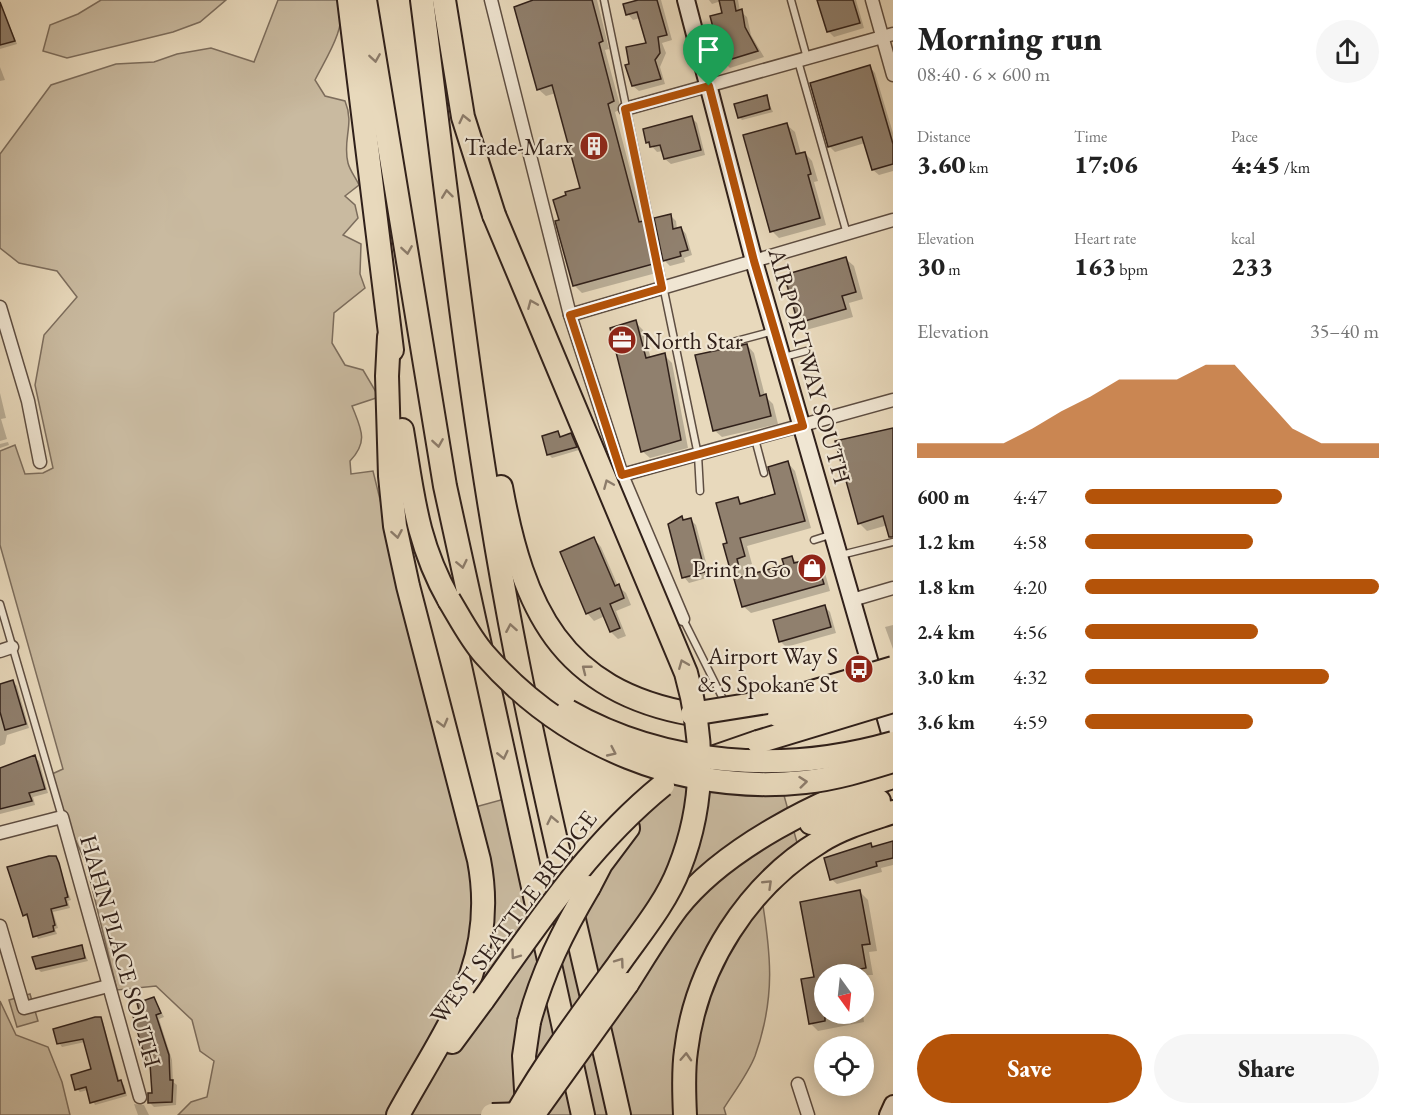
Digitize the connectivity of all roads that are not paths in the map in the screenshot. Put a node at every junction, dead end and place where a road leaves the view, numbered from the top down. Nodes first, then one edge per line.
1 (349, 0) edge
2 (365, 0) edge
3 (422, 0) edge
4 (444, 0) edge
5 (491, 0) edge
6 (604, 0) edge
7 (687, 0) edge
8 (791, 0) edge
9 (872, 0) edge
10 (887, 35) edge
11 (802, 59) junction
12 (893, 75) edge
13 (709, 86) junction
14 (625, 109) junction
15 (893, 220) edge
16 (847, 234) junction
17 (754, 261) junction
18 (662, 288) junction
19 (0, 307) edge
20 (570, 315) junction
21 (775, 330) junction
22 (714, 347) dead end
23 (806, 351) dead end
24 (783, 358) junction
25 (893, 400) edge
26 (803, 426) junction
27 (755, 439) junction
28 (698, 455) junction
29 (40, 462) dead end
30 (764, 473) dead end
31 (399, 475) junction
32 (622, 475) junction
33 (492, 477) junction
34 (699, 491) dead end
35 (833, 534) junction
36 (814, 540) dead end
37 (893, 542) edge
38 (839, 555) junction
39 (893, 588) edge
40 (449, 600) junction
41 (852, 600) junction
42 (0, 604) edge
43 (683, 619) joint
44 (6, 649) edge
45 (893, 668) edge
46 (893, 685) edge
47 (893, 701) edge
48 (727, 705) dead end
49 (692, 714) junction
50 (893, 735) edge
51 (758, 742) junction
52 (893, 761) edge
53 (893, 777) edge
54 (663, 785) junction
55 (893, 796) edge
56 (893, 812) edge
57 (62, 817) junction
58 (0, 833) edge
59 (0, 926) edge
60 (627, 984) junction
61 (108, 986) junction
62 (798, 1084) dead end
63 (140, 1097) dead end
64 (893, 1104) edge
65 (618, 1109) edge
66 (582, 1110) edge
67 (398, 1115) edge
68 (492, 1115) edge
69 (516, 1115) edge
70 (528, 1115) edge
71 (533, 1115) edge
72 (551, 1115) edge
73 (685, 1115) edge
74 (808, 1115) edge
75 (888, 1115) edge

1 - 31 highway
2 -> 66 highway, bridge
33 -> 3 highway
69 -> 4 highway, bridge
5 - 20 street
6 - 14 lane
7 - 13 main road, AIRPORT WAY SOUTH
8 - 11 lane
9 - 10 street
10 - 11 street
10 - 12 street
11 - 13 street
11 - 16 lane
13 - 14 street
13 - 17 main road, AIRPORT WAY SOUTH
14 - 18 lane
15 - 16 street
16 - 17 street
17 - 18 street
17 - 21 main road, AIRPORT WAY SOUTH
18 - 20 street
18 - 28 lane
19 - 29 street
20 - 32 street
21 - 22 lane
21 - 24 main road, AIRPORT WAY SOUTH
23 - 24 lane
24 - 26 main road, AIRPORT WAY SOUTH
25 - 26 street
26 - 27 street
26 - 35 main road, AIRPORT WAY SOUTH
27 - 28 street
27 - 30 lane
28 - 32 street
28 - 34 lane
31 - 40 highway
31 -> 67 highway
32 - 43 street
49 -> 33 highway
65 -> 33 highway
35 - 36 lane
35 - 38 main road, AIRPORT WAY SOUTH
37 - 38 lane
38 - 41 main road, AIRPORT WAY SOUTH
39 - 41 street
40 - 50 highway, bridge
40 -> 52 highway, bridge
41 - 50 main road, AIRPORT WAY SOUTH
42 - 44 lane
43 - 48 lane
44 - 57 lane
45 - 49 highway, bridge
46 - 49 highway, bridge
47 - 51 highway, WEST SEATTLE BRIDGE, bridge
50 - 51 highway, bridge
51 - 54 highway, WEST SEATTLE BRIDGE, bridge
53 - 60 highway
54 -> 67 highway, WEST SEATTLE BRIDGE, bridge
54 - 70 highway, bridge
55 - 60 highway
73 -> 56 highway
57 - 58 street
57 - 61 street, HAHN PLACE SOUTH
59 - 61 street
60 - 71 highway, bridge
61 - 63 street, HAHN PLACE SOUTH
62 - 74 street
64 - 75 main road
68 - 72 highway, bridge

